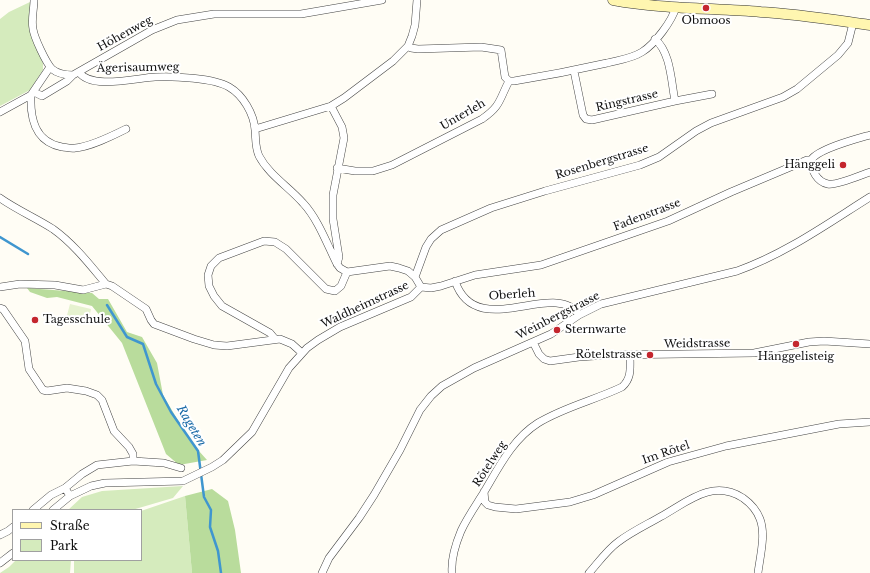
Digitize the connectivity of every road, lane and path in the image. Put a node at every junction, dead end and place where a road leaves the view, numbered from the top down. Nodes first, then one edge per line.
1 (34, 0) edge
2 (382, 0) edge
3 (417, 0) edge
4 (613, 0) edge
5 (676, 7) junction
6 (853, 23) junction
7 (870, 25) edge
8 (655, 39) junction
9 (408, 46) junction
10 (50, 67) junction
11 (574, 70) junction
12 (76, 74) junction
13 (509, 81) junction
14 (33, 94) junction
15 (712, 94) dead end
16 (675, 101) junction
17 (331, 106) junction
18 (0, 112) edge
19 (126, 129) dead end
20 (255, 129) junction
21 (870, 135) edge
22 (811, 160) junction
23 (337, 168) junction
24 (870, 172) edge
25 (870, 197) edge
26 (0, 198) edge
27 (337, 264) junction
28 (347, 272) junction
29 (415, 276) junction
30 (455, 281) junction
31 (106, 284) junction
32 (0, 287) edge
33 (421, 287) junction
34 (0, 308) edge
35 (579, 315) junction
36 (275, 339) junction
37 (533, 342) junction
38 (870, 344) edge
39 (302, 353) junction
40 (630, 356) junction
41 (870, 422) edge
42 (133, 462) junction
43 (181, 468) dead end
44 (65, 488) junction
45 (484, 492) junction
46 (70, 496) junction
47 (34, 509) edge
48 (54, 509) edge
49 (12, 528) edge
50 (0, 535) edge
51 (12, 554) edge
52 (0, 563) edge
53 (322, 573) edge
54 (452, 573) edge
55 (589, 573) edge
56 (758, 573) edge

1 - 10 street
2 - 12 street, Höhenweg
3 - 9 street
4 - 5 main road
5 - 6 main road
5 - 8 street
6 - 7 main road
6 - 29 street, Rosenbergstrasse
8 - 11 street
8 - 16 street, Ringstrasse
9 - 13 street
9 - 17 street
10 - 12 street
10 - 14 street
11 - 13 street
11 - 16 street, Ringstrasse
12 - 14 street
12 - 20 street, Ägerisaumweg
13 - 23 street, Unterleh
14 - 18 street
14 - 19 street
15 - 16 street, Ringstrasse
17 - 20 street
17 - 23 street
20 - 27 street, Ägerisaumweg
21 - 22 street, Fadenstrasse
22 - 24 street
22 - 30 street, Fadenstrasse
23 - 27 street
25 - 35 street, Weinbergstrasse
26 - 31 street
27 - 28 street, Ägerisaumweg
28 - 29 street
28 - 36 street
29 - 33 street
30 - 33 street, Fadenstrasse
30 - 35 street, Oberleh
31 - 32 street
31 - 36 street
33 - 39 street, Waldheimstrasse
34 - 42 street
35 - 37 street, Weinbergstrasse
36 - 39 street
37 - 40 street, Weidstrasse
37 - 53 street, Weinbergstrasse
38 - 40 street, Weidstrasse
39 - 46 street, Waldheimstrasse
40 - 45 street, Rötelweg
41 - 45 street, Im Rötel
42 - 43 street
42 - 44 street
44 - 46 street
44 - 47 street
45 - 54 street, Rötelweg
46 - 48 street, Waldheimstrasse
49 - 50 street
51 - 52 street
55 - 56 street

